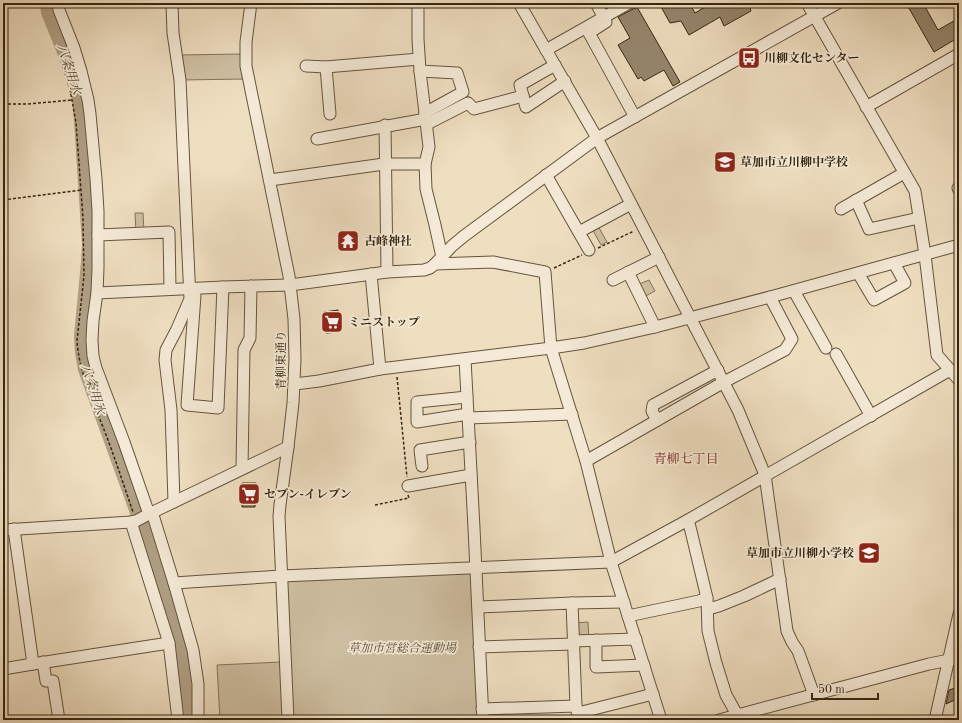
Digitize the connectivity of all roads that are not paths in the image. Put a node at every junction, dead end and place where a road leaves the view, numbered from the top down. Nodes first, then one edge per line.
1 (58, 3) edge
2 (172, 3) edge
3 (251, 3) edge
4 (418, 3) edge
5 (519, 3) edge
6 (596, 3) edge
7 (629, 3) edge
8 (807, 3) edge
9 (838, 3) edge
10 (815, 16) junction
11 (603, 17) junction
12 (546, 50) junction
13 (959, 54) edge
14 (419, 59) junction
15 (555, 64) junction
16 (306, 66) dead end
17 (326, 67) junction
18 (420, 71) junction
19 (565, 82) junction
20 (523, 96) junction
21 (866, 107) junction
22 (330, 114) dead end
23 (635, 117) junction
24 (426, 119) junction
25 (385, 126) junction
26 (597, 138) junction
27 (317, 139) dead end
28 (386, 164) junction
29 (425, 164) junction
30 (904, 173) junction
31 (546, 175) junction
32 (270, 180) junction
33 (856, 200) junction
34 (632, 204) junction
35 (841, 209) dead end
36 (919, 218) junction
37 (579, 232) junction
38 (98, 235) junction
39 (959, 245) edge
40 (589, 250) dead end
41 (925, 255) junction
42 (659, 257) junction
43 (439, 261) junction
44 (894, 263) junction
45 (387, 272) junction
46 (628, 272) junction
47 (858, 273) junction
48 (371, 274) junction
49 (613, 280) dead end
50 (290, 285) junction
51 (251, 286) junction
52 (223, 287) junction
53 (192, 288) junction
54 (170, 289) junction
55 (794, 291) junction
56 (97, 293) junction
57 (770, 297) junction
58 (690, 318) junction
59 (655, 327) junction
60 (551, 348) junction
61 (826, 348) dead end
62 (836, 354) dead end
63 (465, 359) junction
64 (380, 369) junction
65 (718, 370) junction
66 (950, 370) junction
67 (959, 380) edge
68 (724, 382) junction
69 (295, 384) junction
70 (467, 397) junction
71 (572, 414) junction
72 (468, 416) junction
73 (871, 416) junction
74 (657, 420) junction
75 (470, 442) junction
76 (288, 446) junction
77 (586, 461) junction
78 (422, 466) dead end
79 (242, 468) junction
80 (471, 475) junction
81 (765, 475) junction
82 (408, 486) road end
83 (174, 502) junction
84 (151, 513) junction
85 (688, 520) junction
86 (133, 522) junction
87 (9, 529) edge
88 (612, 562) junction
89 (476, 568) junction
90 (281, 576) junction
91 (780, 579) junction
92 (174, 583) junction
93 (624, 602) junction
94 (572, 603) junction
95 (707, 603) junction
96 (478, 607) junction
97 (959, 614) edge
98 (628, 616) junction
99 (636, 639) junction
100 (596, 640) junction
101 (574, 642) junction
102 (169, 643) junction
103 (479, 647) junction
104 (954, 659) edge
105 (38, 663) junction
106 (644, 665) junction
107 (3, 668) edge
108 (653, 694) junction
109 (814, 695) junction
110 (578, 713) edge
111 (482, 714) edge
112 (739, 717) edge
113 (59, 720) edge
114 (178, 720) edge
115 (198, 720) edge
116 (288, 720) edge
117 (661, 720) edge
118 (719, 720) edge
119 (935, 720) edge

1 - 38 street
2 - 53 street
3 - 32 street, 青柳東通り
4 - 14 street
5 - 12 street
6 - 11 street
7 - 11 street
8 - 10 street
9 - 10 street
10 - 21 street
10 - 23 street
11 - 12 street
11 - 23 street
12 - 15 street
13 - 21 street
14 - 17 street
14 - 18 street
15 - 19 street
15 - 20 street
16 - 17 street
17 - 22 street
18 - 24 street
18 - 24 street
19 - 20 street
19 - 26 street
20 - 24 street
21 - 30 street
23 - 26 street
24 - 25 street
24 - 29 street
25 - 27 street
25 - 28 street
26 - 31 street
26 - 34 street
28 - 29 street
28 - 32 street
28 - 45 street
29 - 43 street
30 - 33 street
30 - 36 street
31 - 37 street
31 - 43 street
32 - 50 street, 青柳東通り
33 - 35 street
33 - 36 street
34 - 37 street
34 - 42 street
36 - 41 street
37 - 40 street
38 - 54 street
38 - 56 street
39 - 41 street
41 - 44 street
41 - 66 street
42 - 46 street
42 - 58 street
43 - 45 street
43 - 60 street
44 - 47 street
44 - 47 street
45 - 48 street
46 - 49 street
46 - 59 street
47 - 55 street
48 - 50 street
48 - 64 street
50 - 51 street
50 - 69 street, 青柳東通り
51 - 52 street
51 - 79 street
52 - 53 street
52 - 53 street
53 - 54 street
53 - 83 street
54 - 56 street
55 - 57 street
55 - 61 street
56 - 84 street
57 - 58 street
57 - 68 street
58 - 59 street
58 - 65 street
59 - 60 street
60 - 63 street
60 - 71 street
62 - 73 street
63 - 64 street
63 - 70 street
64 - 69 street
65 - 68 street
65 - 74 street
66 - 67 street
66 - 73 street
68 - 74 street
68 - 81 street
69 - 76 street, 青柳東通り
70 - 72 street
70 - 72 street
71 - 72 street
71 - 77 street
72 - 75 street
73 - 81 street
74 - 77 street
75 - 78 street
75 - 80 street
76 - 79 street
76 - 90 street, 青柳東通り
77 - 88 street
79 - 83 street
80 - 82 street
80 - 89 street
81 - 85 street
81 - 91 street
83 - 84 street
84 - 86 street
84 - 92 street
85 - 88 street
85 - 95 street
86 - 87 street
86 - 102 street
87 - 105 street
88 - 89 street
88 - 93 street
89 - 90 street
89 - 96 street
90 - 92 street
90 - 116 street, 青柳東通り
91 - 95 street
91 - 109 street
92 - 115 street
93 - 94 street
93 - 98 street
94 - 96 street
94 - 101 street
95 - 98 street
95 - 112 street
96 - 103 street
97 - 104 street
98 - 99 street
99 - 100 street
99 - 106 street
100 - 101 street
100 - 106 street
101 - 103 street
101 - 110 street
102 - 105 street
102 - 114 street
103 - 111 street
104 - 109 street
104 - 119 street
105 - 107 street
105 - 113 street
106 - 108 street
108 - 110 street
108 - 117 street
109 - 112 street
110 - 111 street
112 - 118 street

